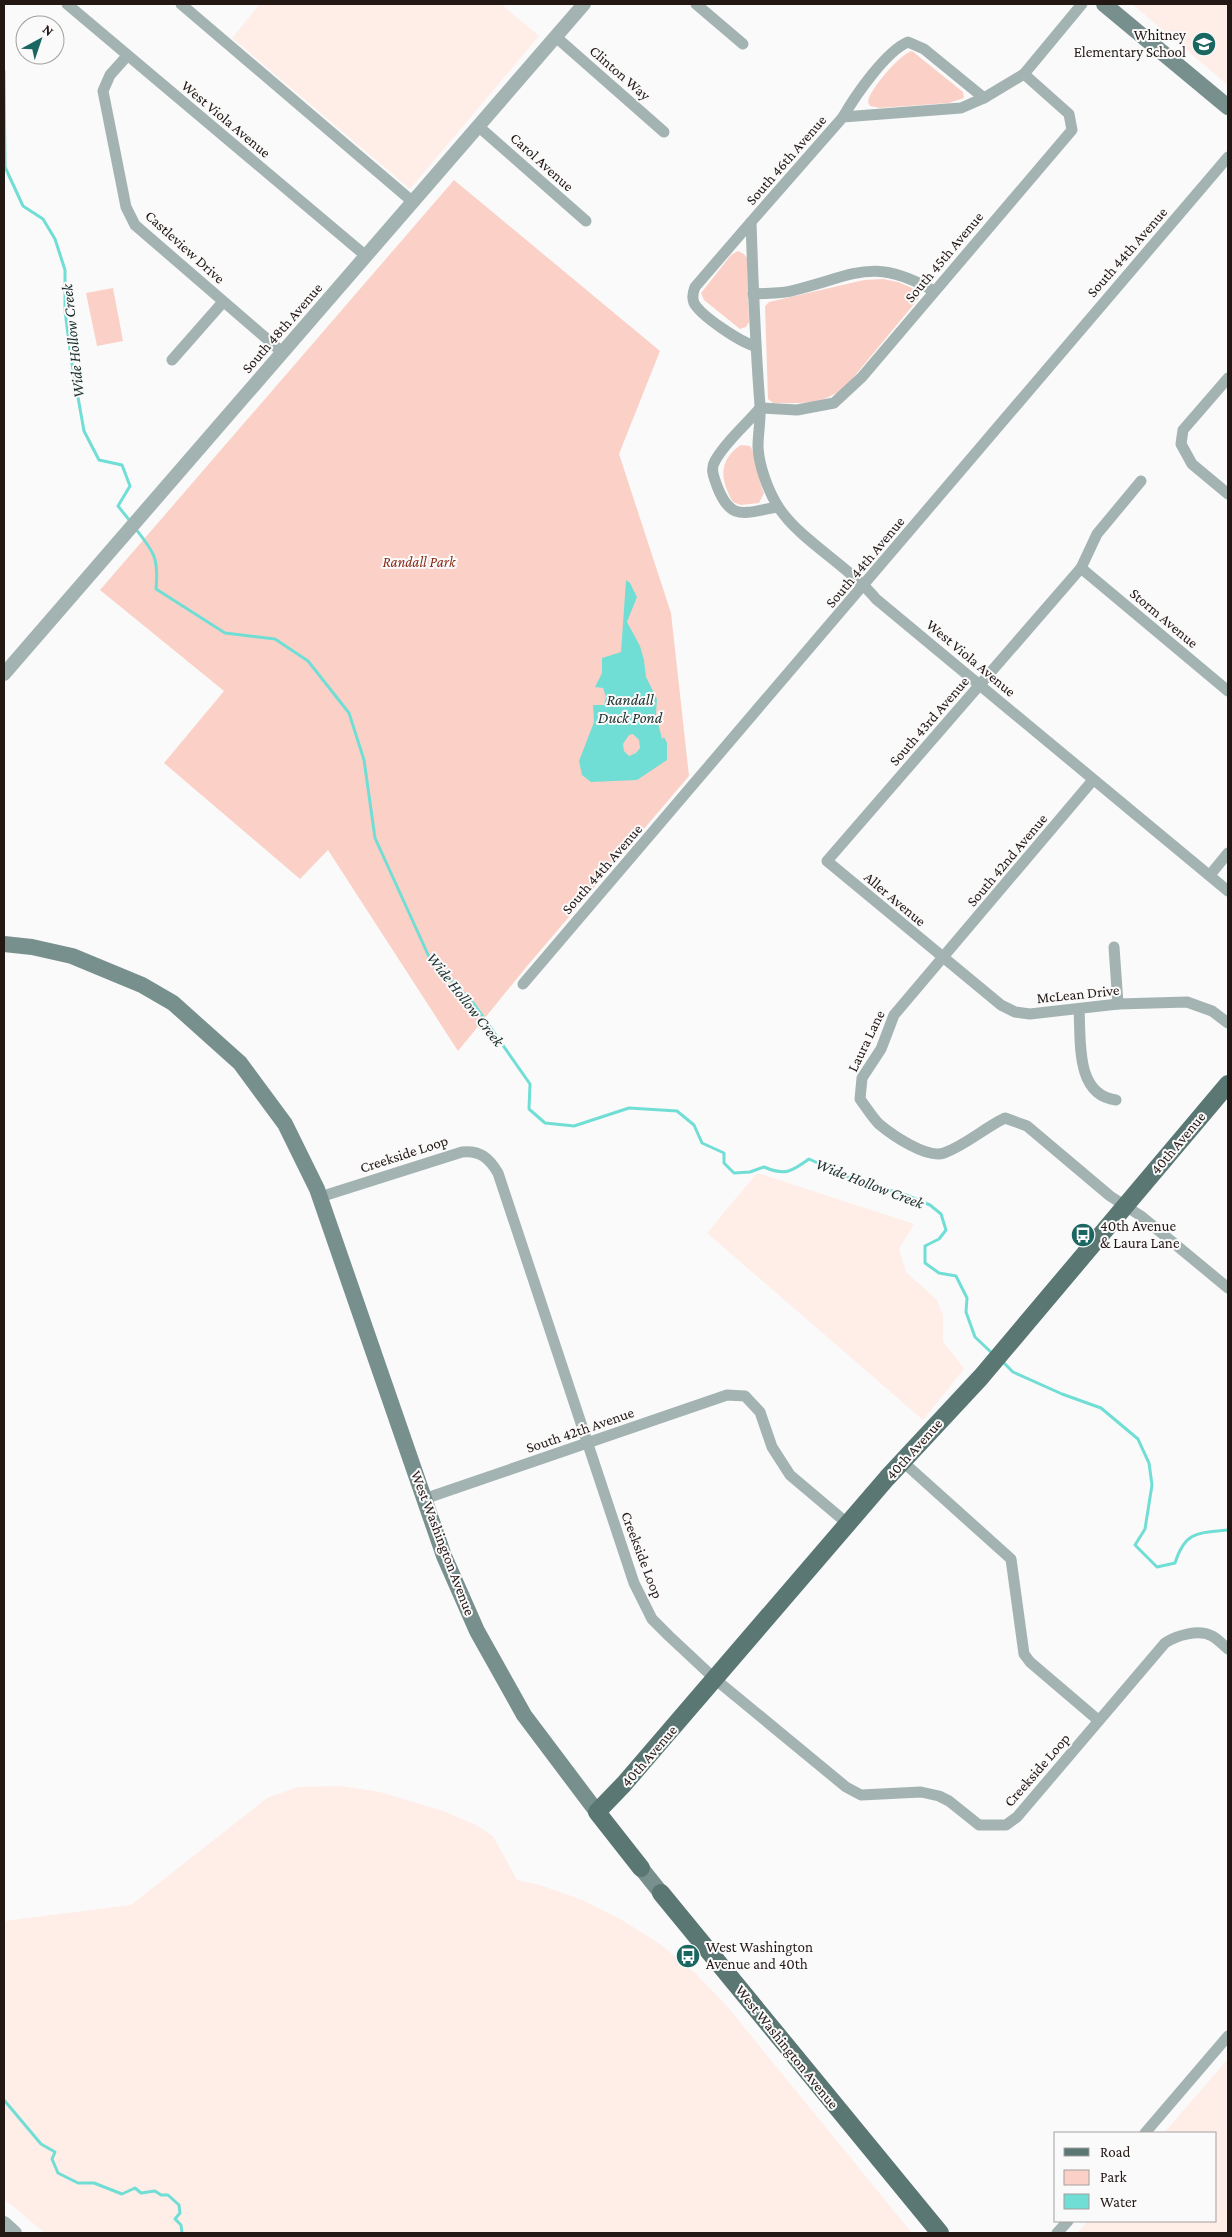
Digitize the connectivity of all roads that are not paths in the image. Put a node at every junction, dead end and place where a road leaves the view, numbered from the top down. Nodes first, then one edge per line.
1 (67, 4) edge
2 (182, 4) edge
3 (584, 4) edge
4 (696, 4) edge
5 (1082, 4) edge
6 (1104, 4) edge
7 (556, 37) junction
8 (743, 44) dead end
9 (127, 56) junction
10 (1024, 74) junction
11 (984, 98) junction
12 (1228, 107) edge
13 (843, 117) junction
14 (478, 126) junction
15 (664, 132) dead end
16 (1228, 157) edge
17 (413, 202) junction
18 (586, 221) dead end
19 (751, 222) junction
20 (366, 256) junction
21 (934, 291) junction
22 (753, 294) junction
23 (223, 302) junction
24 (755, 346) junction
25 (282, 352) junction
26 (172, 360) dead end
27 (1228, 378) edge
28 (760, 408) junction
29 (1141, 481) dead end
30 (1228, 494) edge
31 (778, 507) junction
32 (1081, 568) junction
33 (865, 586) junction
34 (4, 674) edge
35 (981, 685) junction
36 (1228, 691) edge
37 (1093, 780) junction
38 (1228, 853) edge
39 (828, 861) joint
40 (1210, 875) junction
41 (1228, 891) edge
42 (4, 944) edge
43 (1114, 947) dead end
44 (943, 959) junction
45 (523, 984) dead end
46 (1118, 1004) junction
47 (1079, 1009) junction
48 (1228, 1024) edge
49 (1228, 1084) edge
50 (1116, 1100) dead end
51 (320, 1196) junction
52 (1126, 1205) junction
53 (1228, 1288) edge
54 (587, 1443) junction
55 (902, 1462) junction
56 (424, 1499) junction
57 (848, 1524) junction
58 (1228, 1649) edge
59 (714, 1679) junction
60 (1098, 1720) junction
61 (597, 1812) junction
62 (641, 1868) joint
63 (661, 1893) joint
64 (1228, 2036) edge
65 (1146, 2132) edge
66 (1067, 2222) edge
67 (4, 2223) edge
68 (15, 2233) edge
69 (940, 2233) edge
70 (1057, 2233) edge

1 - 9 street, West Viola Avenue
2 - 17 street
3 - 7 street, South 48th Avenue
4 - 8 street
5 - 10 street, South 46th Avenue
6 - 12 main road
7 - 14 street, South 48th Avenue
7 - 15 street, Clinton Way
9 - 20 street, West Viola Avenue
9 - 23 street, Castleview Drive
10 - 11 street, South 46th Avenue
10 - 21 street, South 45th Avenue
11 - 13 street, South 46th Avenue
11 - 13 street, South 46th Avenue
13 - 19 street, South 46th Avenue
14 - 17 street, South 48th Avenue
14 - 18 street, Carol Avenue
16 - 33 street, South 44th Avenue
17 - 20 street, South 48th Avenue
19 - 22 street, South 46th Avenue
19 - 24 street, South 46th Avenue
20 - 25 street, South 48th Avenue
21 - 22 street
21 - 28 street, South 45th Avenue
22 - 24 street, South 46th Avenue
23 - 25 street, Castleview Drive
23 - 26 street
24 - 28 street, South 46th Avenue
25 - 34 street, South 48th Avenue
27 - 30 street
28 - 31 street, West Viola Avenue
28 - 31 street
29 - 32 street, South 43rd Avenue
31 - 33 street, West Viola Avenue
32 - 35 street, South 43rd Avenue
32 - 36 street, Storm Avenue
33 - 35 street, West Viola Avenue
33 - 45 street, South 44th Avenue
35 - 37 street, West Viola Avenue
35 - 39 street, South 43rd Avenue
37 - 40 street, West Viola Avenue
37 - 44 street, South 42nd Avenue
38 - 40 street
39 - 44 street, Aller Avenue
40 - 41 street, West Viola Avenue
42 - 51 main road, West Washington Avenue
43 - 46 street
44 - 47 street, McLean Drive
44 - 52 street, Laura Lane
46 - 47 street, McLean Drive
46 - 48 street, McLean Drive
47 - 50 street
49 - 52 main road, 40th Avenue
51 - 54 street, Creekside Loop
51 - 56 main road, West Washington Avenue
52 - 53 street, Laura Lane
52 - 55 main road, 40th Avenue
54 - 56 street, South 42th Avenue
54 - 57 street, South 42th Avenue
54 - 59 street, Creekside Loop
55 - 57 main road, 40th Avenue
55 - 60 street
56 - 61 main road, West Washington Avenue
57 - 59 main road, 40th Avenue
58 - 60 street, Creekside Loop
59 - 60 street, Creekside Loop
59 - 61 main road, 40th Avenue
61 - 62 main road, West Washington Avenue
62 - 63 main road, West Washington Avenue
63 - 69 main road, West Washington Avenue
64 - 65 street
66 - 70 street
67 - 68 street

